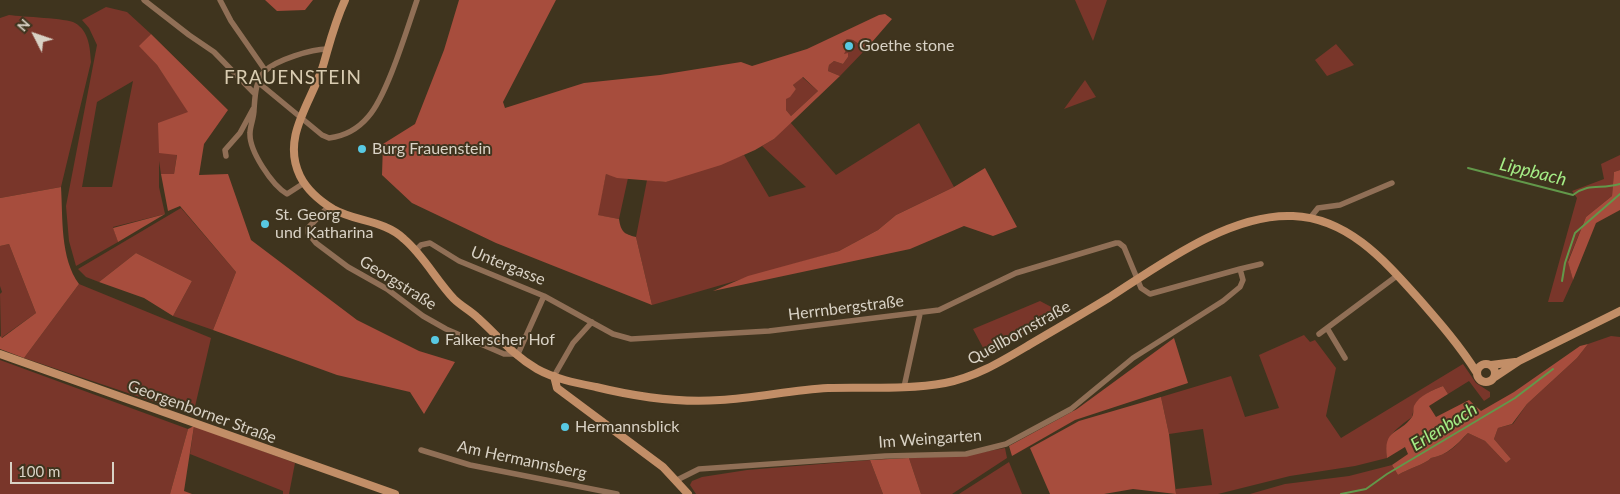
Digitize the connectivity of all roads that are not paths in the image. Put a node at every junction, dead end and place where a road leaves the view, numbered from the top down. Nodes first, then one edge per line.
1 (144, 0) edge
2 (220, 0) edge
3 (345, 0) edge
4 (416, 0) edge
5 (327, 48) junction
6 (266, 70) junction
7 (259, 83) junction
8 (254, 93) junction
9 (254, 107) junction
10 (300, 118) junction
11 (226, 156) dead end
12 (304, 183) junction
13 (1392, 183) dead end
14 (329, 206) junction
15 (1310, 218) junction
16 (416, 250) junction
17 (1261, 264) dead end
18 (1240, 269) junction
19 (1398, 275) junction
20 (1136, 280) junction
21 (544, 296) junction
22 (1620, 311) edge
23 (920, 314) junction
24 (592, 322) junction
25 (1327, 328) junction
26 (1319, 334) dead end
27 (1464, 353) junction
28 (0, 354) edge
29 (516, 355) junction
30 (1346, 358) dead end
31 (1519, 362) junction
32 (1488, 364) junction
33 (1477, 373) junction
34 (554, 376) junction
35 (1495, 377) junction
36 (904, 387) junction
37 (422, 450) dead end
38 (677, 480) junction
39 (395, 494) edge
40 (617, 494) edge
41 (688, 494) edge

1 - 8 street
2 - 6 street
3 - 5 main road
4 - 10 street
5 - 6 street
5 - 10 main road
6 - 7 street
7 - 8 street
7 - 10 street
8 - 9 street
9 - 11 street
9 - 12 street
10 - 12 main road
12 - 14 main road, Quellbornstraße
13 - 15 street
14 - 16 main road, Quellbornstraße
14 - 29 street, Georgstraße
15 - 19 main road, Quellbornstraße
15 - 20 main road, Quellbornstraße
16 - 21 street, Untergasse
16 - 29 main road, Quellbornstraße
17 - 18 street
18 - 20 street
18 - 38 street, Im Weingarten
19 - 25 street
19 - 27 main road, Quellbornstraße
20 - 23 street, Herrnbergstraße
20 - 36 main road, Quellbornstraße
21 - 24 street, Untergasse
21 - 29 street
22 - 31 main road
23 - 24 street, Herrnbergstraße
23 - 36 street
24 - 34 street
25 - 26 street
25 - 30 street
27 - 32 main road, Quellbornstraße
27 - 33 main road, Quellbornstraße
28 - 39 main road, Georgenborner Straße
29 - 34 main road, Quellbornstraße
31 - 32 main road
31 - 35 main road
32 - 33 main road
32 - 35 main road
33 - 35 main road
34 - 36 main road, Quellbornstraße
34 - 38 main road
37 - 40 street, Am Hermannsberg
38 - 41 main road

